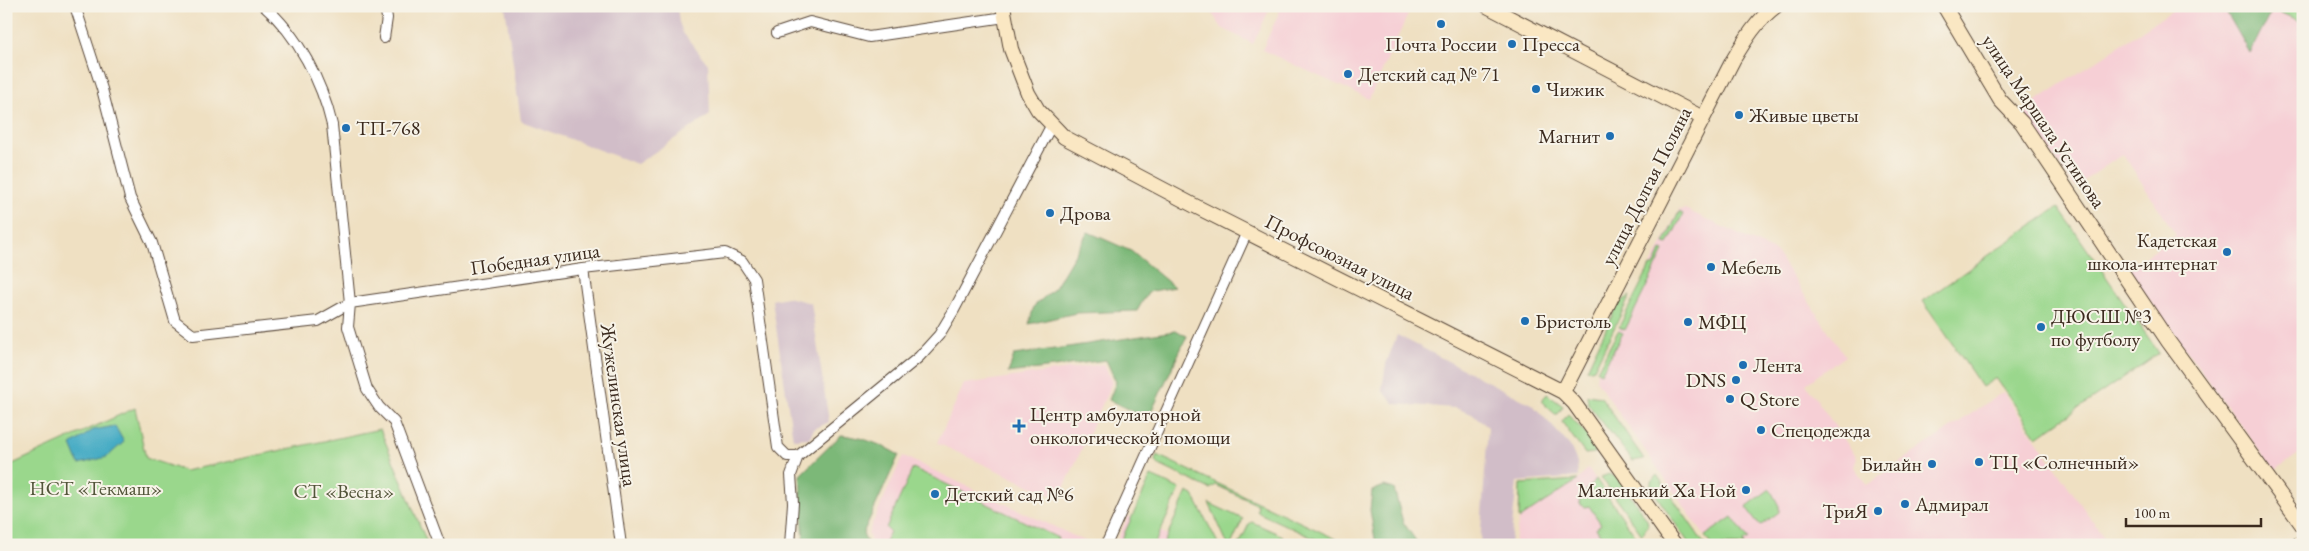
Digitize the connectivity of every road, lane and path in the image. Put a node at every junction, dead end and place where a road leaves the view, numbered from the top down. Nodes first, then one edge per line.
1 (75, 6) edge
2 (264, 6) edge
3 (385, 6) edge
4 (1487, 6) edge
5 (1776, 6) edge
6 (1944, 6) edge
7 (1004, 12) edge
8 (777, 33) dead end
9 (384, 38) dead end
10 (1703, 118) junction
11 (1051, 126) junction
12 (1247, 232) junction
13 (583, 269) junction
14 (350, 303) junction
15 (1563, 392) junction
16 (798, 456) junction
17 (2303, 526) edge
18 (2303, 541) edge
19 (440, 545) edge
20 (621, 545) edge
21 (790, 545) edge
22 (1106, 545) edge
23 (1675, 545) edge
24 (2298, 545) edge

1 - 14 street
2 - 14 street
3 - 9 street
4 - 10 main road
5 - 10 main road, улица Долгая Поляна
6 - 17 main road, улица Маршала Устинова
7 - 8 street
7 - 11 main road, Профсоюзная улица
10 - 15 main road, улица Долгая Поляна
11 - 12 main road, Профсоюзная улица
11 - 16 street
12 - 15 main road, Профсоюзная улица
12 - 22 street
13 - 14 street, Победная улица
13 - 16 street, Победная улица
13 - 20 street, Жужелинская улица
14 - 19 street
15 - 23 main road, Профсоюзная улица
16 - 21 street
18 - 24 main road

